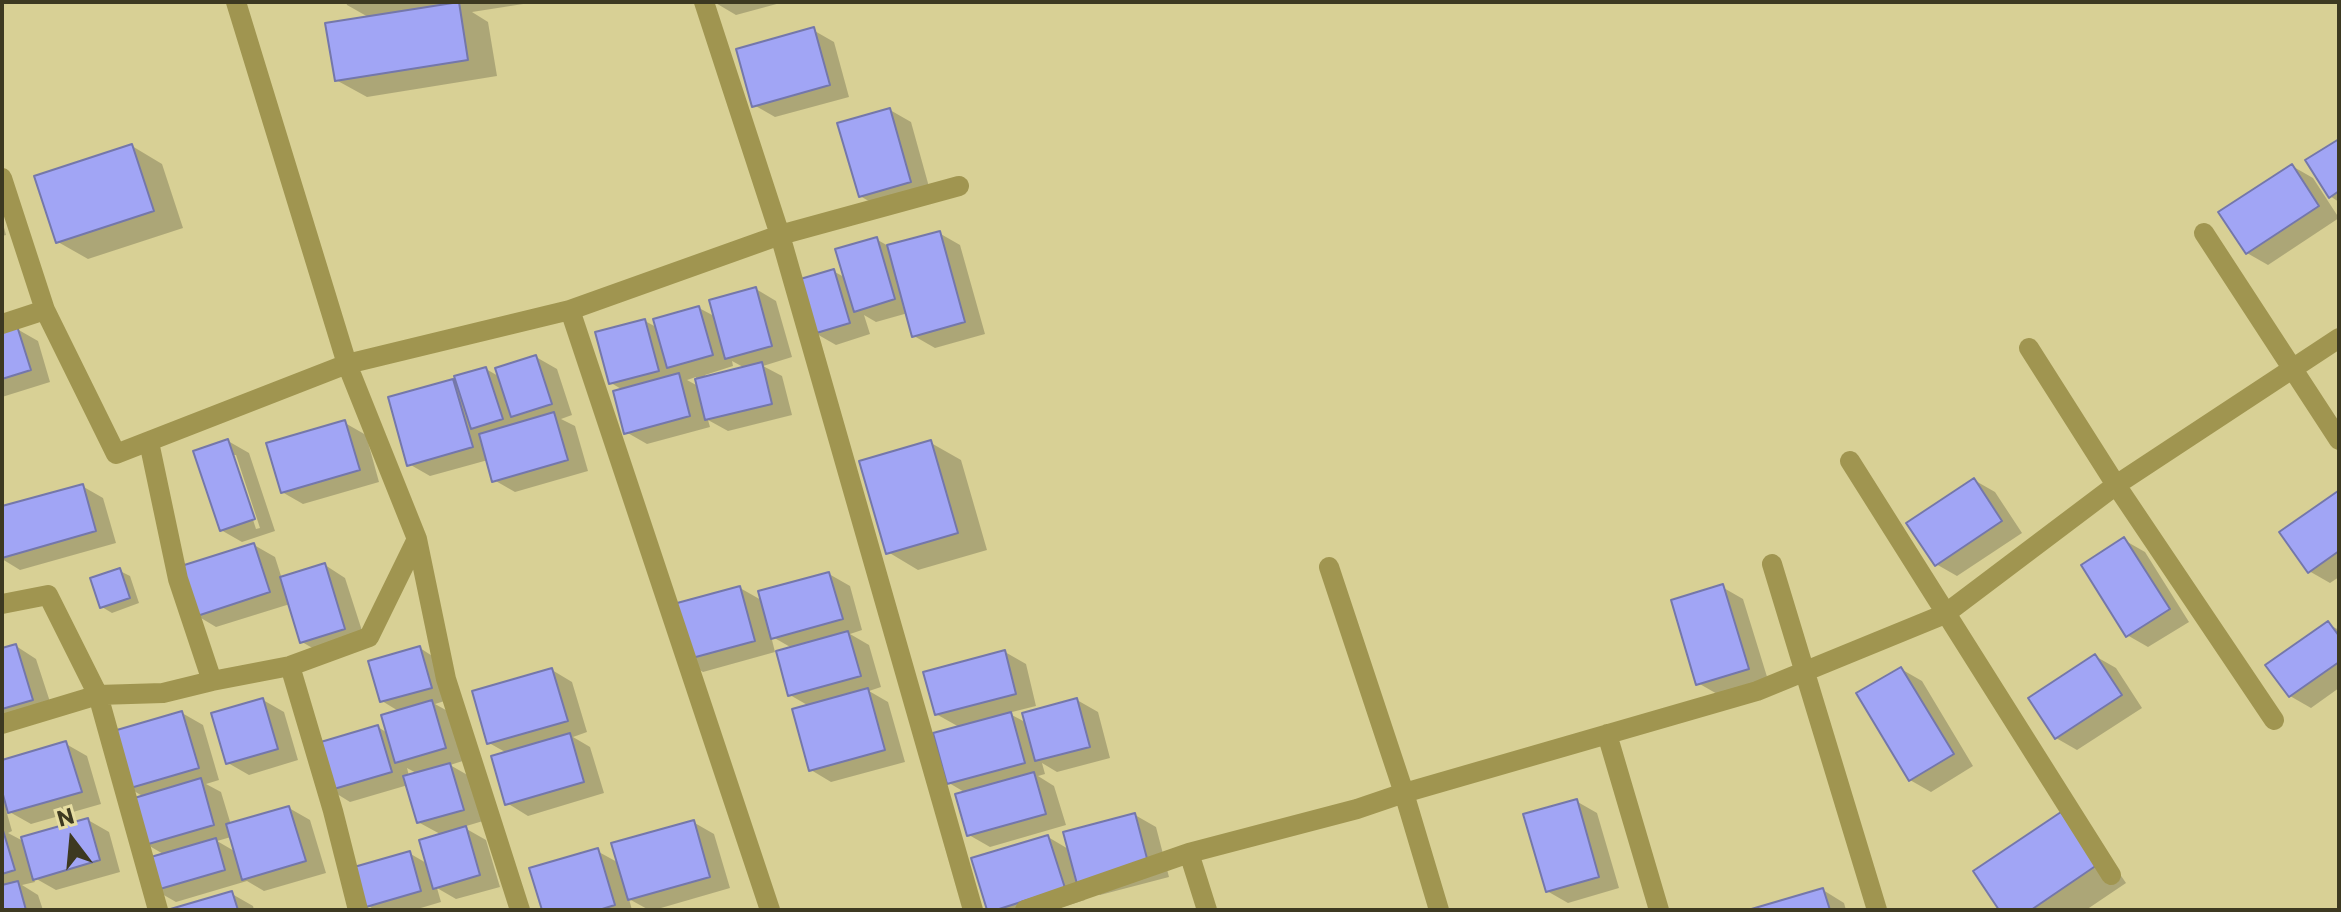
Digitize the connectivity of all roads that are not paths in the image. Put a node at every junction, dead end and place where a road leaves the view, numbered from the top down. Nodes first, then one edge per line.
1 (236, 2) edge
2 (704, 2) edge
3 (2, 178) edge
4 (959, 186) dead end
5 (2204, 233) dead end
6 (780, 235) junction
7 (45, 310) junction
8 (570, 310) junction
9 (2, 324) edge
10 (2339, 338) edge
11 (2029, 348) dead end
12 (347, 364) junction
13 (2292, 368) junction
14 (2339, 440) edge
15 (149, 442) junction
16 (1850, 461) dead end
17 (2116, 485) junction
18 (417, 539) junction
19 (1772, 564) dead end
20 (1329, 567) dead end
21 (2, 604) edge
22 (1945, 614) junction
23 (290, 666) junction
24 (1804, 671) junction
25 (212, 681) junction
26 (98, 695) junction
27 (2274, 720) dead end
28 (2, 724) edge
29 (1607, 734) junction
30 (1404, 793) junction
31 (1189, 853) junction
32 (2111, 875) dead end
33 (158, 910) edge
34 (358, 910) edge
35 (520, 910) edge
36 (770, 910) edge
37 (973, 910) edge
38 (1025, 910) edge
39 (1207, 910) edge
40 (1439, 910) edge
41 (1659, 910) edge
42 (1877, 910) edge

1 - 12 street
2 - 6 street
3 - 7 street
4 - 6 street
5 - 13 street
6 - 8 street
6 - 37 street
7 - 9 street
7 - 15 street
8 - 12 street
8 - 36 street
10 - 13 street
11 - 17 street
12 - 15 street
12 - 18 street
13 - 14 street
13 - 17 street
15 - 25 street
16 - 22 street
17 - 22 street
17 - 27 street
18 - 23 street
18 - 35 street
19 - 24 street
20 - 30 street
21 - 26 street
22 - 24 street
22 - 32 street
23 - 25 street
23 - 34 street
24 - 29 street
24 - 42 street
25 - 26 street
26 - 28 street
26 - 33 street
29 - 30 street
29 - 41 street
30 - 31 street
30 - 40 street
31 - 38 street
31 - 39 street

